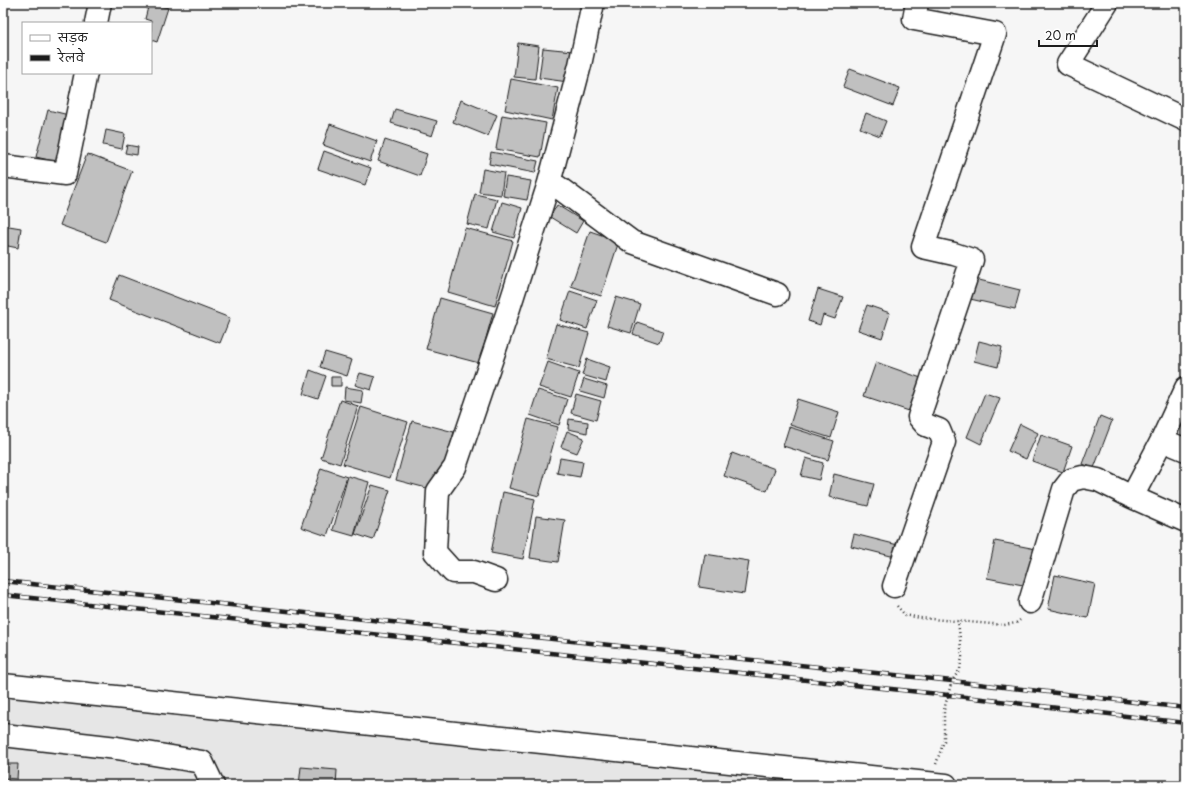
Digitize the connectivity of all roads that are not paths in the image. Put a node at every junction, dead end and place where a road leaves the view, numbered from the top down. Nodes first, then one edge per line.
1 (100, 3) edge
2 (593, 3) edge
3 (917, 3) edge
4 (1106, 3) edge
5 (96, 22) edge
6 (86, 74) edge
7 (1186, 120) edge
8 (3, 166) edge
9 (549, 183) junction
10 (777, 294) dead end
11 (1186, 388) edge
12 (1162, 440) junction
13 (1186, 450) edge
14 (1132, 497) junction
15 (1186, 521) edge
16 (496, 580) dead end
17 (894, 586) road end
18 (1030, 602) road end
19 (3, 685) edge
20 (3, 735) edge
21 (213, 785) edge
22 (939, 785) edge

1 - 5 street
2 - 9 street
3 - 17 street
4 - 7 street
6 - 8 street
9 - 10 street
9 - 16 street
11 - 12 street
12 - 13 street
12 - 14 street
14 - 15 street
14 - 18 street
19 - 22 street
20 - 21 street

